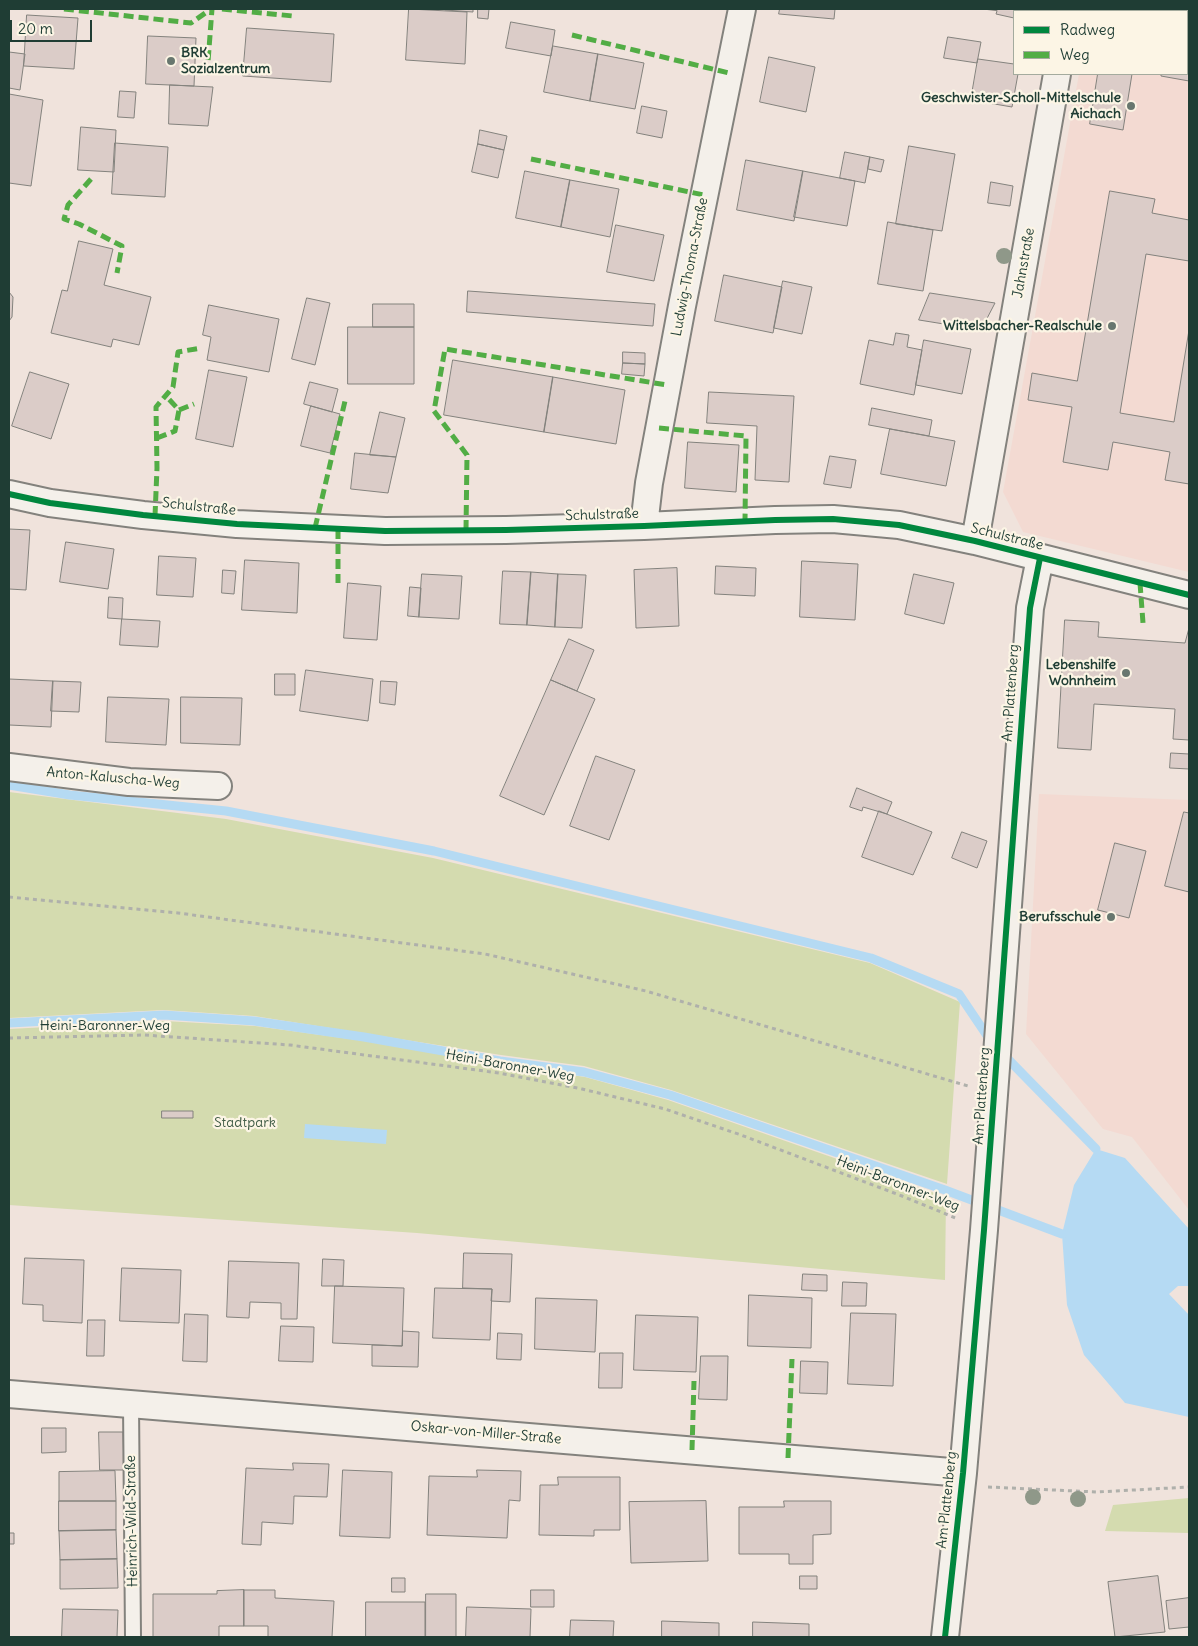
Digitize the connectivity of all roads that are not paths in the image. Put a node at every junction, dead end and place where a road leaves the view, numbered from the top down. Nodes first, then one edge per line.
1 (742, 9) edge
2 (1057, 75) edge
3 (9, 494) edge
4 (644, 526) junction
5 (975, 541) junction
6 (1040, 558) junction
7 (1189, 596) edge
8 (9, 767) edge
9 (218, 786) dead end
10 (9, 1394) edge
11 (131, 1404) junction
12 (962, 1480) junction
13 (133, 1637) edge
14 (945, 1637) edge

1 - 4 street, Ludwig-Thoma-Straße
2 - 5 street, Jahnstraße
3 - 4 street, Schulstraße
4 - 5 street, Schulstraße
5 - 6 street, Schulstraße
6 - 7 street, Schulstraße
6 - 12 street, Am Plattenberg
8 - 9 street, Anton-Kaluscha-Weg
10 - 11 street, Oskar-von-Miller-Straße
11 - 12 street, Oskar-von-Miller-Straße
11 - 13 lane, Heinrich-Wild-Straße
12 - 14 street, Am Plattenberg

